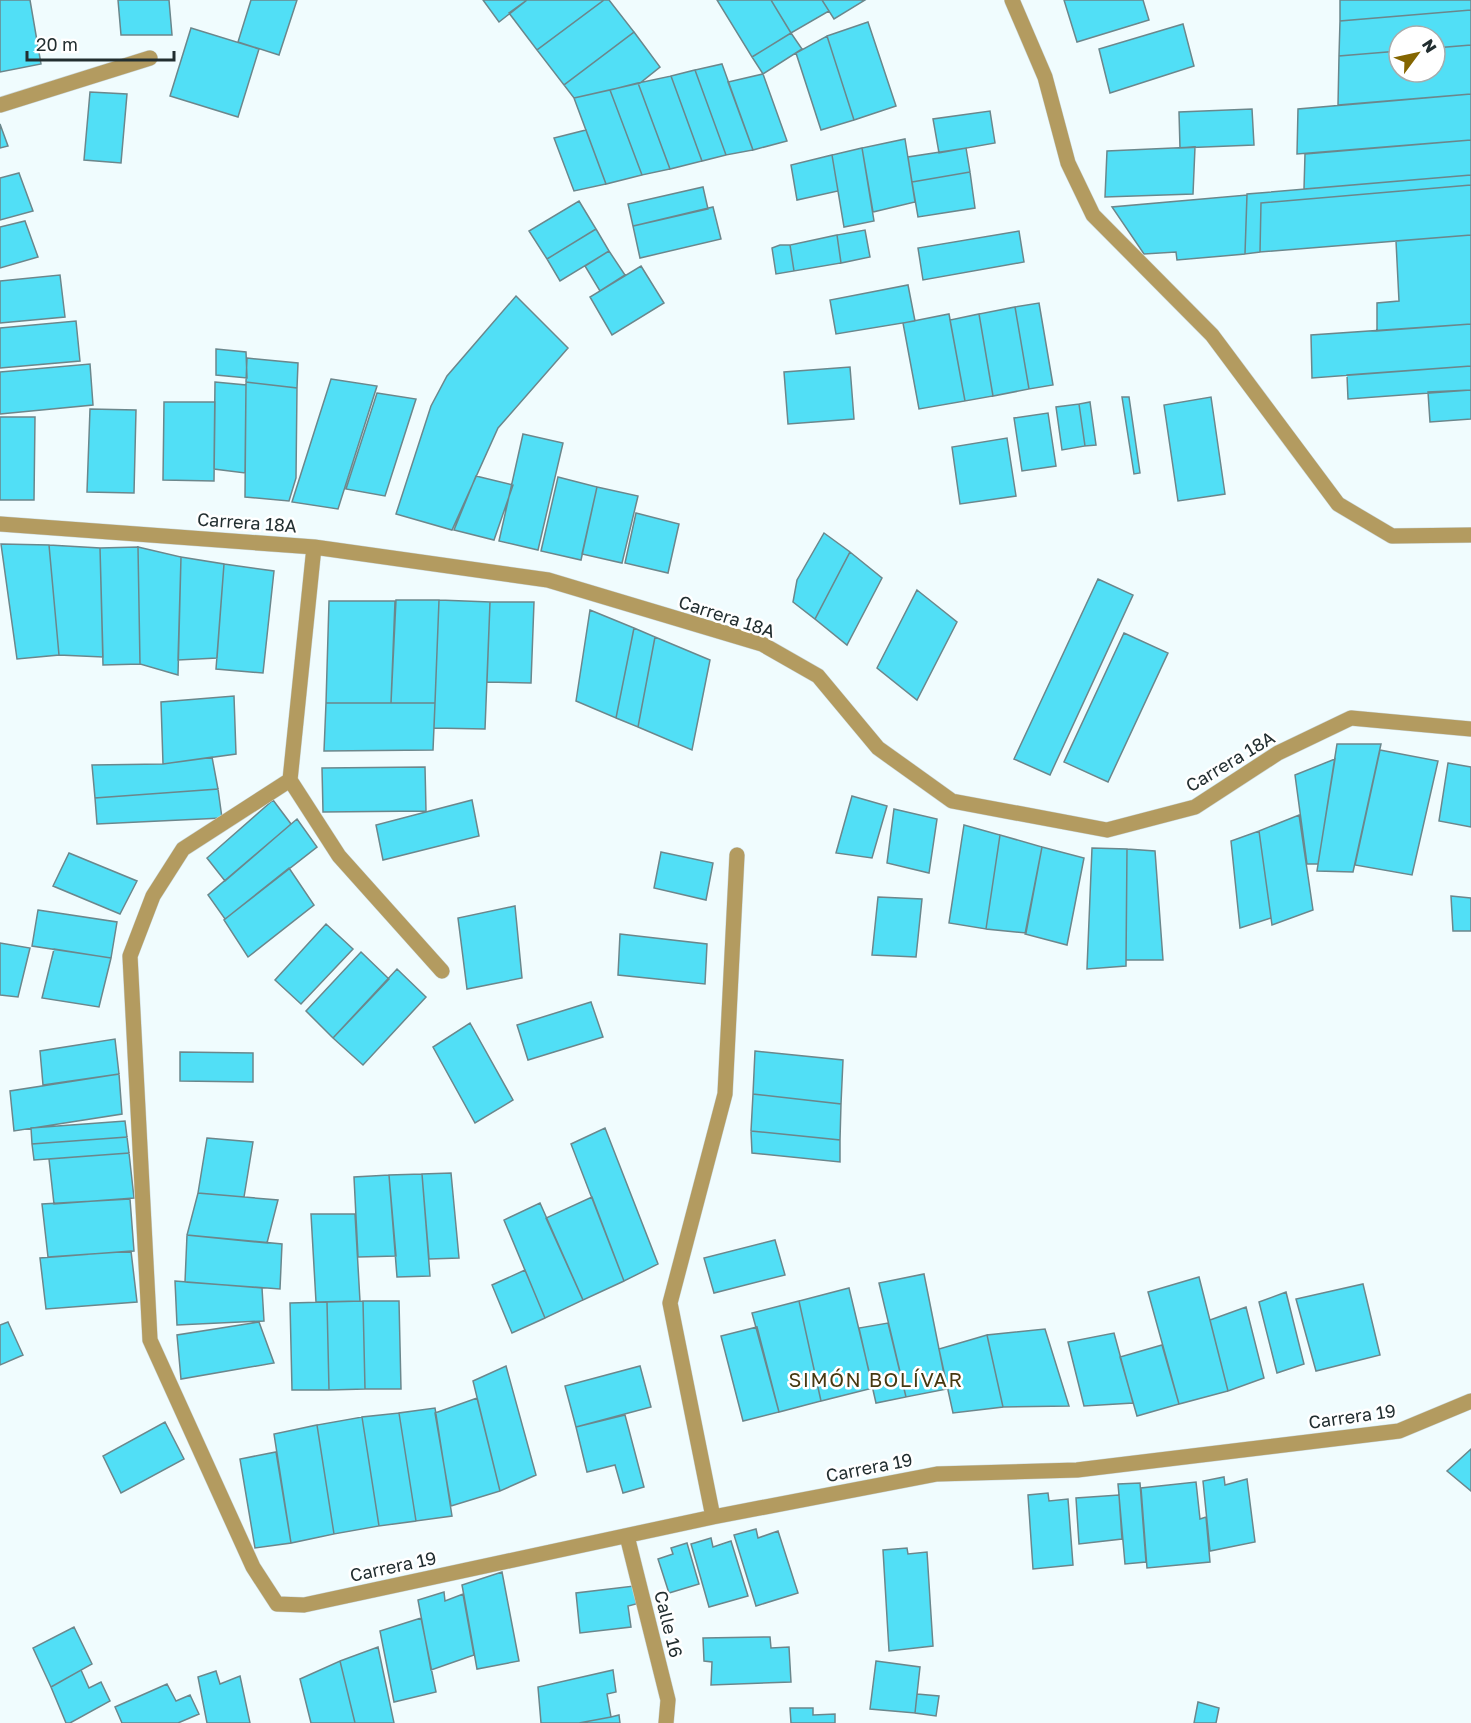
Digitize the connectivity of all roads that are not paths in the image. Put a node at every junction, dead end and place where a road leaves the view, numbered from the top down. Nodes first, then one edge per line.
1 (1012, 0) edge
2 (150, 58) dead end
3 (0, 105) edge
4 (0, 524) edge
5 (1471, 535) edge
6 (314, 547) junction
7 (1471, 729) edge
8 (290, 780) junction
9 (737, 855) dead end
10 (442, 971) dead end
11 (1471, 1401) edge
12 (713, 1517) junction
13 (627, 1536) junction
14 (666, 1723) edge

1 - 5 street
2 - 3 street
4 - 6 street, Carrera 18A
6 - 7 street, Carrera 18A
6 - 8 street
8 - 10 street
8 - 13 street, Carrera 19
9 - 12 street
11 - 12 street, Carrera 19
12 - 13 street, Carrera 19
13 - 14 street, Calle 16

